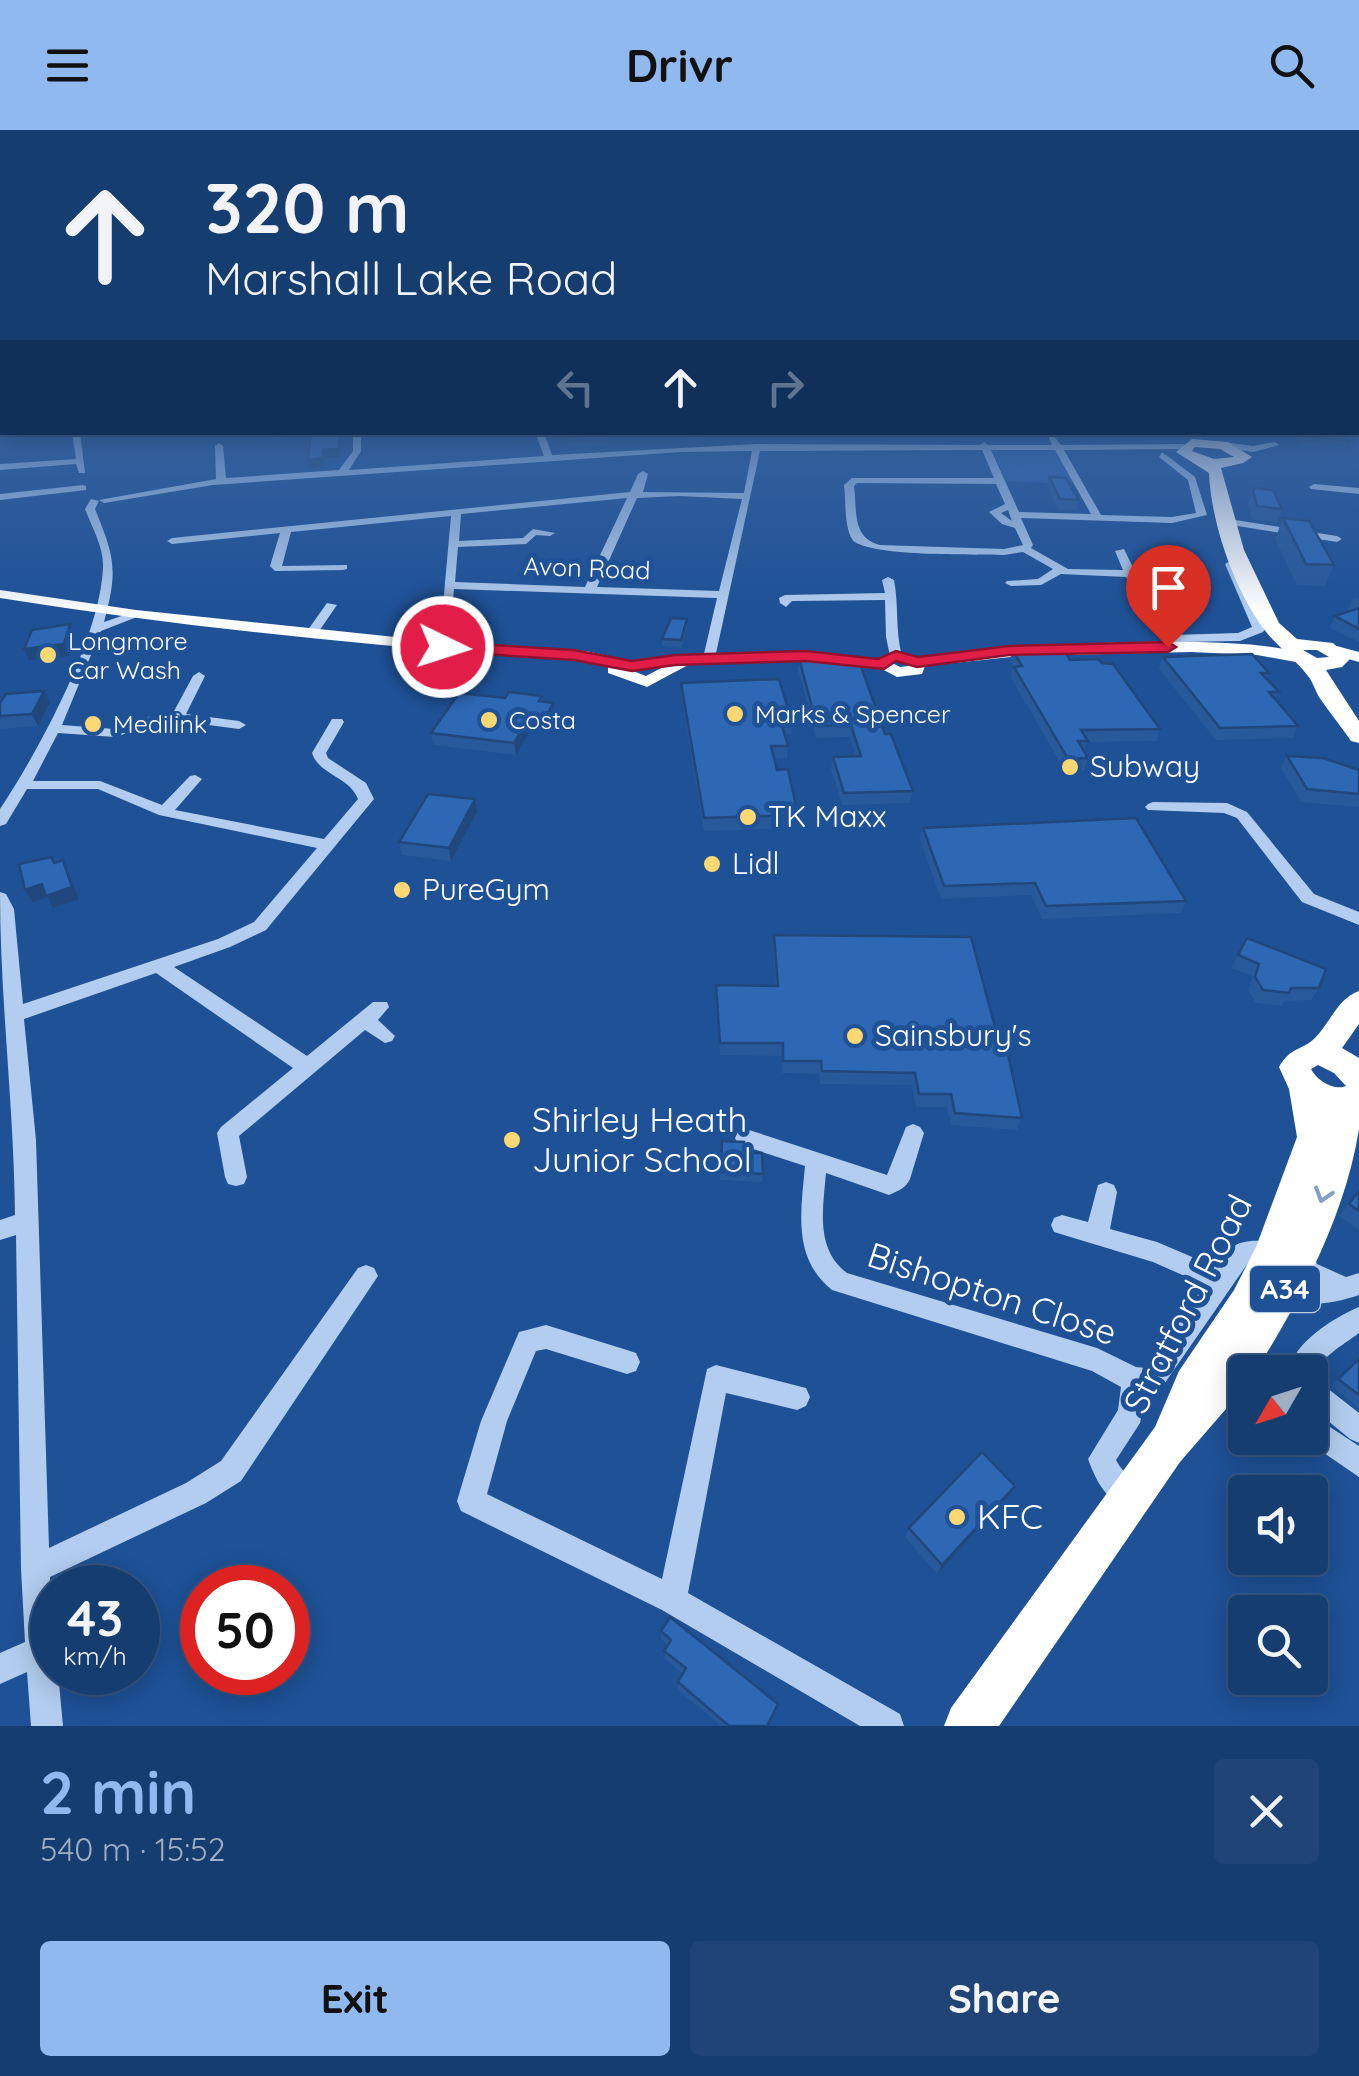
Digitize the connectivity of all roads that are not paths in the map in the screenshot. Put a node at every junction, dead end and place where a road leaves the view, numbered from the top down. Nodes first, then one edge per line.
1 (47, 463) edge
2 (81, 463) edge
3 (220, 463) edge
4 (348, 463) edge
5 (473, 463) edge
6 (753, 463) edge
7 (993, 463) edge
8 (1068, 463) edge
9 (1184, 463) edge
10 (1203, 463) edge
11 (1239, 463) edge
12 (0, 467) edge
13 (342, 473) junction
14 (643, 474) dead end
15 (1346, 480) dead end
16 (1002, 481) junction
17 (221, 482) junction
18 (1314, 487) dead end
19 (1358, 493) edge
20 (635, 494) junction
21 (747, 496) junction
22 (0, 497) edge
23 (95, 498) junction
24 (1208, 498) junction
25 (456, 513) junction
26 (1015, 515) junction
27 (1096, 516) junction
28 (1244, 528) junction
29 (286, 532) junction
30 (550, 533) dead end
31 (180, 539) dead end
32 (1337, 539) dead end
33 (454, 544) junction
34 (1025, 549) junction
35 (1120, 551) dead end
36 (1228, 560) dead end
37 (343, 568) dead end
38 (1060, 570) junction
39 (1130, 574) junction
40 (888, 580) dead end
41 (1012, 582) dead end
42 (450, 586) junction
43 (589, 591) junction
44 (1139, 592) dead end
45 (105, 593) junction
46 (0, 594) edge
47 (722, 595) junction
48 (892, 596) junction
49 (44, 602) junction
50 (786, 603) dead end
51 (331, 606) dead end
52 (103, 610) junction
53 (136, 614) junction
54 (1279, 626) junction
55 (98, 628) junction
56 (310, 634) junction
57 (1254, 646) junction
58 (443, 647) junction
59 (1168, 647) junction
60 (1235, 647) junction
61 (1300, 655) junction
62 (1342, 657) edge
63 (704, 659) junction
64 (890, 660) junction
65 (202, 680) dead end
66 (1359, 716) edge
67 (178, 717) junction
68 (341, 720) dead end
69 (231, 721) dead end
70 (52, 728) junction
71 (1359, 736) edge
72 (195, 778) dead end
73 (25, 785) junction
74 (1153, 807) dead end
75 (164, 812) junction
76 (3, 814) edge
77 (328, 845) junction
78 (1, 908) edge
79 (1359, 919) edge
80 (158, 966) junction
81 (1359, 1002) edge
82 (16, 1014) junction
83 (385, 1036) dead end
84 (1321, 1052) junction
85 (306, 1066) junction
86 (1357, 1082) edge
87 (1305, 1086) junction
88 (913, 1134) dead end
89 (746, 1138) edge
90 (816, 1161) junction
91 (242, 1165) dead end
92 (1106, 1192) dead end
93 (28, 1221) junction
94 (1062, 1225) dead end
95 (0, 1230) edge
96 (1097, 1234) junction
97 (1286, 1254) junction
98 (366, 1276) dead end
99 (1222, 1281) junction
100 (1353, 1287) edge
101 (1285, 1290) junction
102 (1359, 1319) edge
103 (1234, 1355) edge
104 (1239, 1355) edge
105 (1311, 1355) edge
106 (626, 1362) dead end
107 (1228, 1370) edge
108 (1134, 1380) junction
109 (796, 1397) dead end
110 (1328, 1404) edge
111 (1359, 1430) edge
112 (1328, 1441) edge
113 (1359, 1463) edge
114 (1129, 1496) junction
115 (35, 1565) edge
116 (43, 1565) edge
117 (672, 1600) junction
118 (30, 1655) edge
119 (0, 1669) edge
120 (45, 1695) edge
121 (889, 1725) edge
122 (47, 1726) edge
123 (969, 1726) edge

1 - 12 street
2 - 23 street
3 - 17 street
4 - 13 street
5 - 13 street
6 - 21 street
7 - 16 street
8 - 27 street
9 - 24 street
10 - 24 highway
11 - 28 highway
13 - 17 street
14 - 20 street
15 - 19 street
16 - 26 street
16 - 34 street
17 - 23 street
18 - 19 street
20 - 21 street
20 - 25 street
20 - 43 street
21 - 47 street
22 - 23 street
23 - 45 street
24 - 27 street
24 - 54 highway
25 - 29 street
25 - 33 street
26 - 27 street
26 - 34 street
28 - 32 street
28 - 54 highway
29 - 31 street
29 - 37 street
30 - 33 street
33 - 42 street
34 - 38 street
35 - 39 street
36 - 59 street
38 - 39 street
38 - 41 street
39 - 44 street
40 - 48 street
42 - 43 street, Avon Road
42 - 58 street
43 - 47 street, Avon Road
45 - 49 street
45 - 52 street
46 - 49 main road
47 - 63 street
48 - 50 street
48 - 64 street
49 - 52 main road
51 - 56 street
52 - 53 main road
52 - 55 street
53 - 55 street
53 - 56 main road
54 - 57 main road
54 - 61 highway
54 - 62 highway
55 - 70 street
56 - 58 main road
57 - 60 main road
57 - 61 main road
58 - 63 main road
59 - 60 main road
59 - 64 main road
60 - 61 main road
61 - 62 highway
61 - 71 highway
62 - 66 highway
63 - 64 main road
65 - 67 street
67 - 69 street
67 - 70 street
68 - 77 street
70 - 73 street
72 - 75 street
73 - 75 street
73 - 76 street
74 - 79 street
75 - 77 street
77 - 80 street
78 - 82 street
80 - 82 street
80 - 85 street
81 - 84 highway
82 - 93 street
83 - 85 street
84 - 86 highway
84 - 87 highway
85 - 91 street
86 - 87 highway
86 -> 97 highway, Stratford Road / A34
87 - 97 highway, Stratford Road / A34
88 - 90 street
89 - 90 street
90 - 108 street, Bishopton Close
92 - 96 street
93 - 95 street
93 - 115 street
94 - 96 street
96 - 99 street
97 - 99 street
97 - 100 street
97 - 101 highway, Stratford Road / A34
97 - 103 highway, Stratford Road / A34
98 - 116 street
99 - 108 street
100 - 101 street
101 - 104 highway, Stratford Road / A34
102 - 105 street
106 - 117 street
107 - 114 highway, Stratford Road / A34
108 - 114 street
109 - 117 street
110 - 111 street
112 - 113 street
114 - 123 highway, Stratford Road / A34
117 - 121 street
118 - 119 street
120 - 122 street

